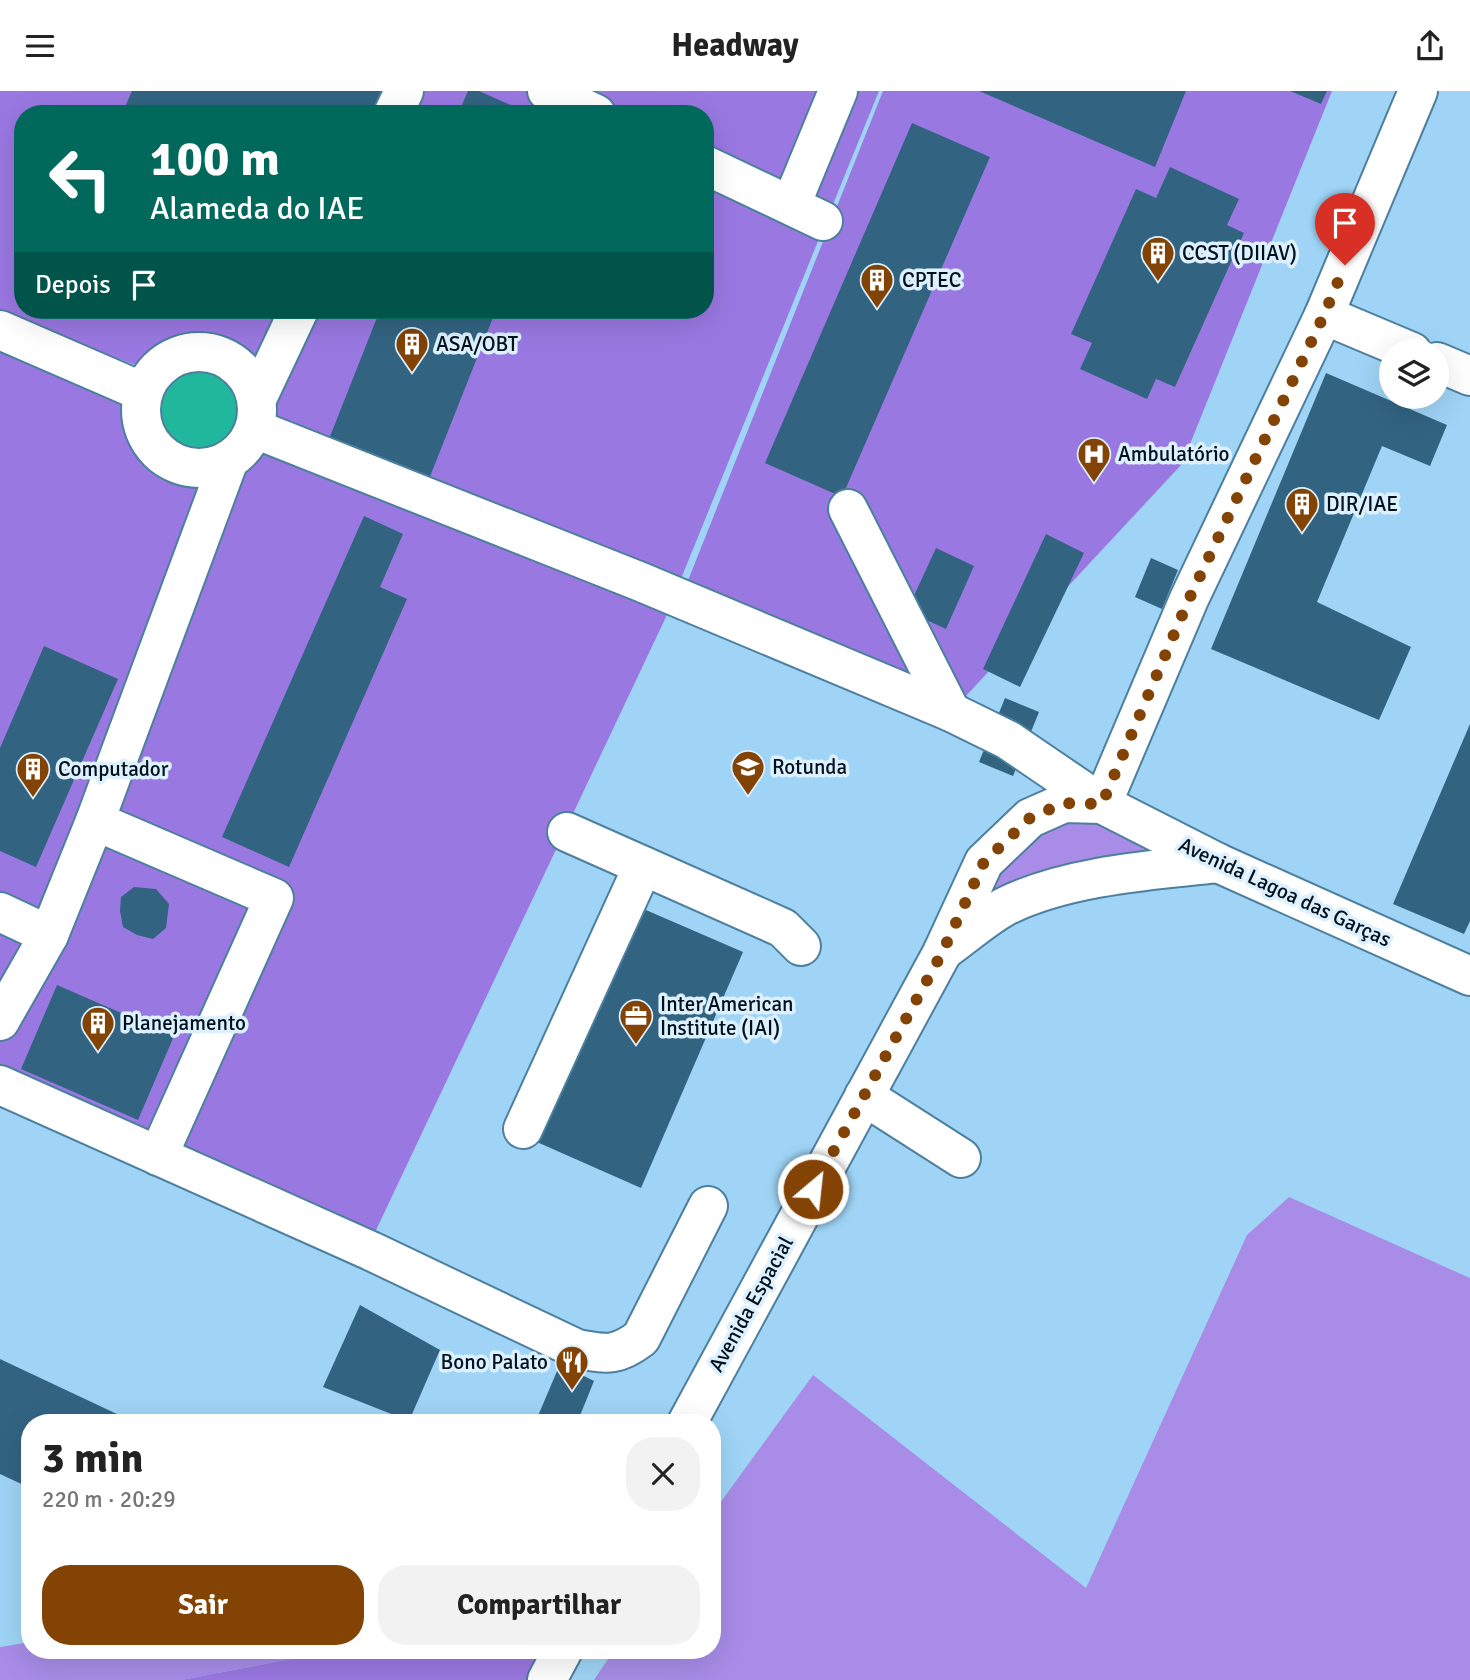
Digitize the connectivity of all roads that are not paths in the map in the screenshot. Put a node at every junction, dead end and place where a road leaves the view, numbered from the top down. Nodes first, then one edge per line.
1 (547, 91) edge
2 (838, 91) edge
3 (1418, 91) edge
4 (577, 105) edge
5 (714, 169) edge
6 (1324, 315) junction
7 (295, 319) edge
8 (0, 330) edge
9 (1381, 339) edge
10 (1449, 367) edge
11 (1470, 376) edge
12 (143, 392) junction
13 (256, 414) junction
14 (229, 460) junction
15 (848, 509) dead end
16 (951, 712) junction
17 (1102, 804) junction
18 (95, 821) junction
19 (567, 832) dead end
20 (1218, 863) junction
21 (643, 866) junction
22 (0, 912) edge
23 (49, 935) junction
24 (801, 946) dead end
25 (942, 953) junction
26 (1470, 976) edge
27 (0, 1021) edge
28 (0, 1085) edge
29 (864, 1096) junction
30 (523, 1129) dead end
31 (158, 1156) junction
32 (961, 1158) dead end
33 (708, 1206) dead end
34 (692, 1414) edge
35 (558, 1659) edge
36 (547, 1680) edge

1 - 4 lane
2 - 5 lane
3 - 6 lane
6 - 9 lane
6 - 17 lane
7 - 13 lane
8 - 12 lane
10 - 11 lane
12 - 13 lane
12 - 14 lane
13 - 14 lane
13 - 16 lane, Avenida Lagoa das Garças
14 - 18 lane
15 - 16 lane
16 - 17 lane, Avenida Lagoa das Garças
17 - 20 lane, Avenida Lagoa das Garças
17 - 25 lane, Avenida Espacial
18 - 23 lane
18 - 31 lane
19 - 21 lane
20 - 25 lane
20 - 26 lane, Avenida Lagoa das Garças
21 - 24 lane
21 - 30 lane
22 - 23 lane
23 - 27 lane
25 - 29 lane, Avenida Espacial
28 - 31 lane
29 - 32 lane
29 - 34 lane, Avenida Espacial
31 - 33 lane
35 - 36 lane

